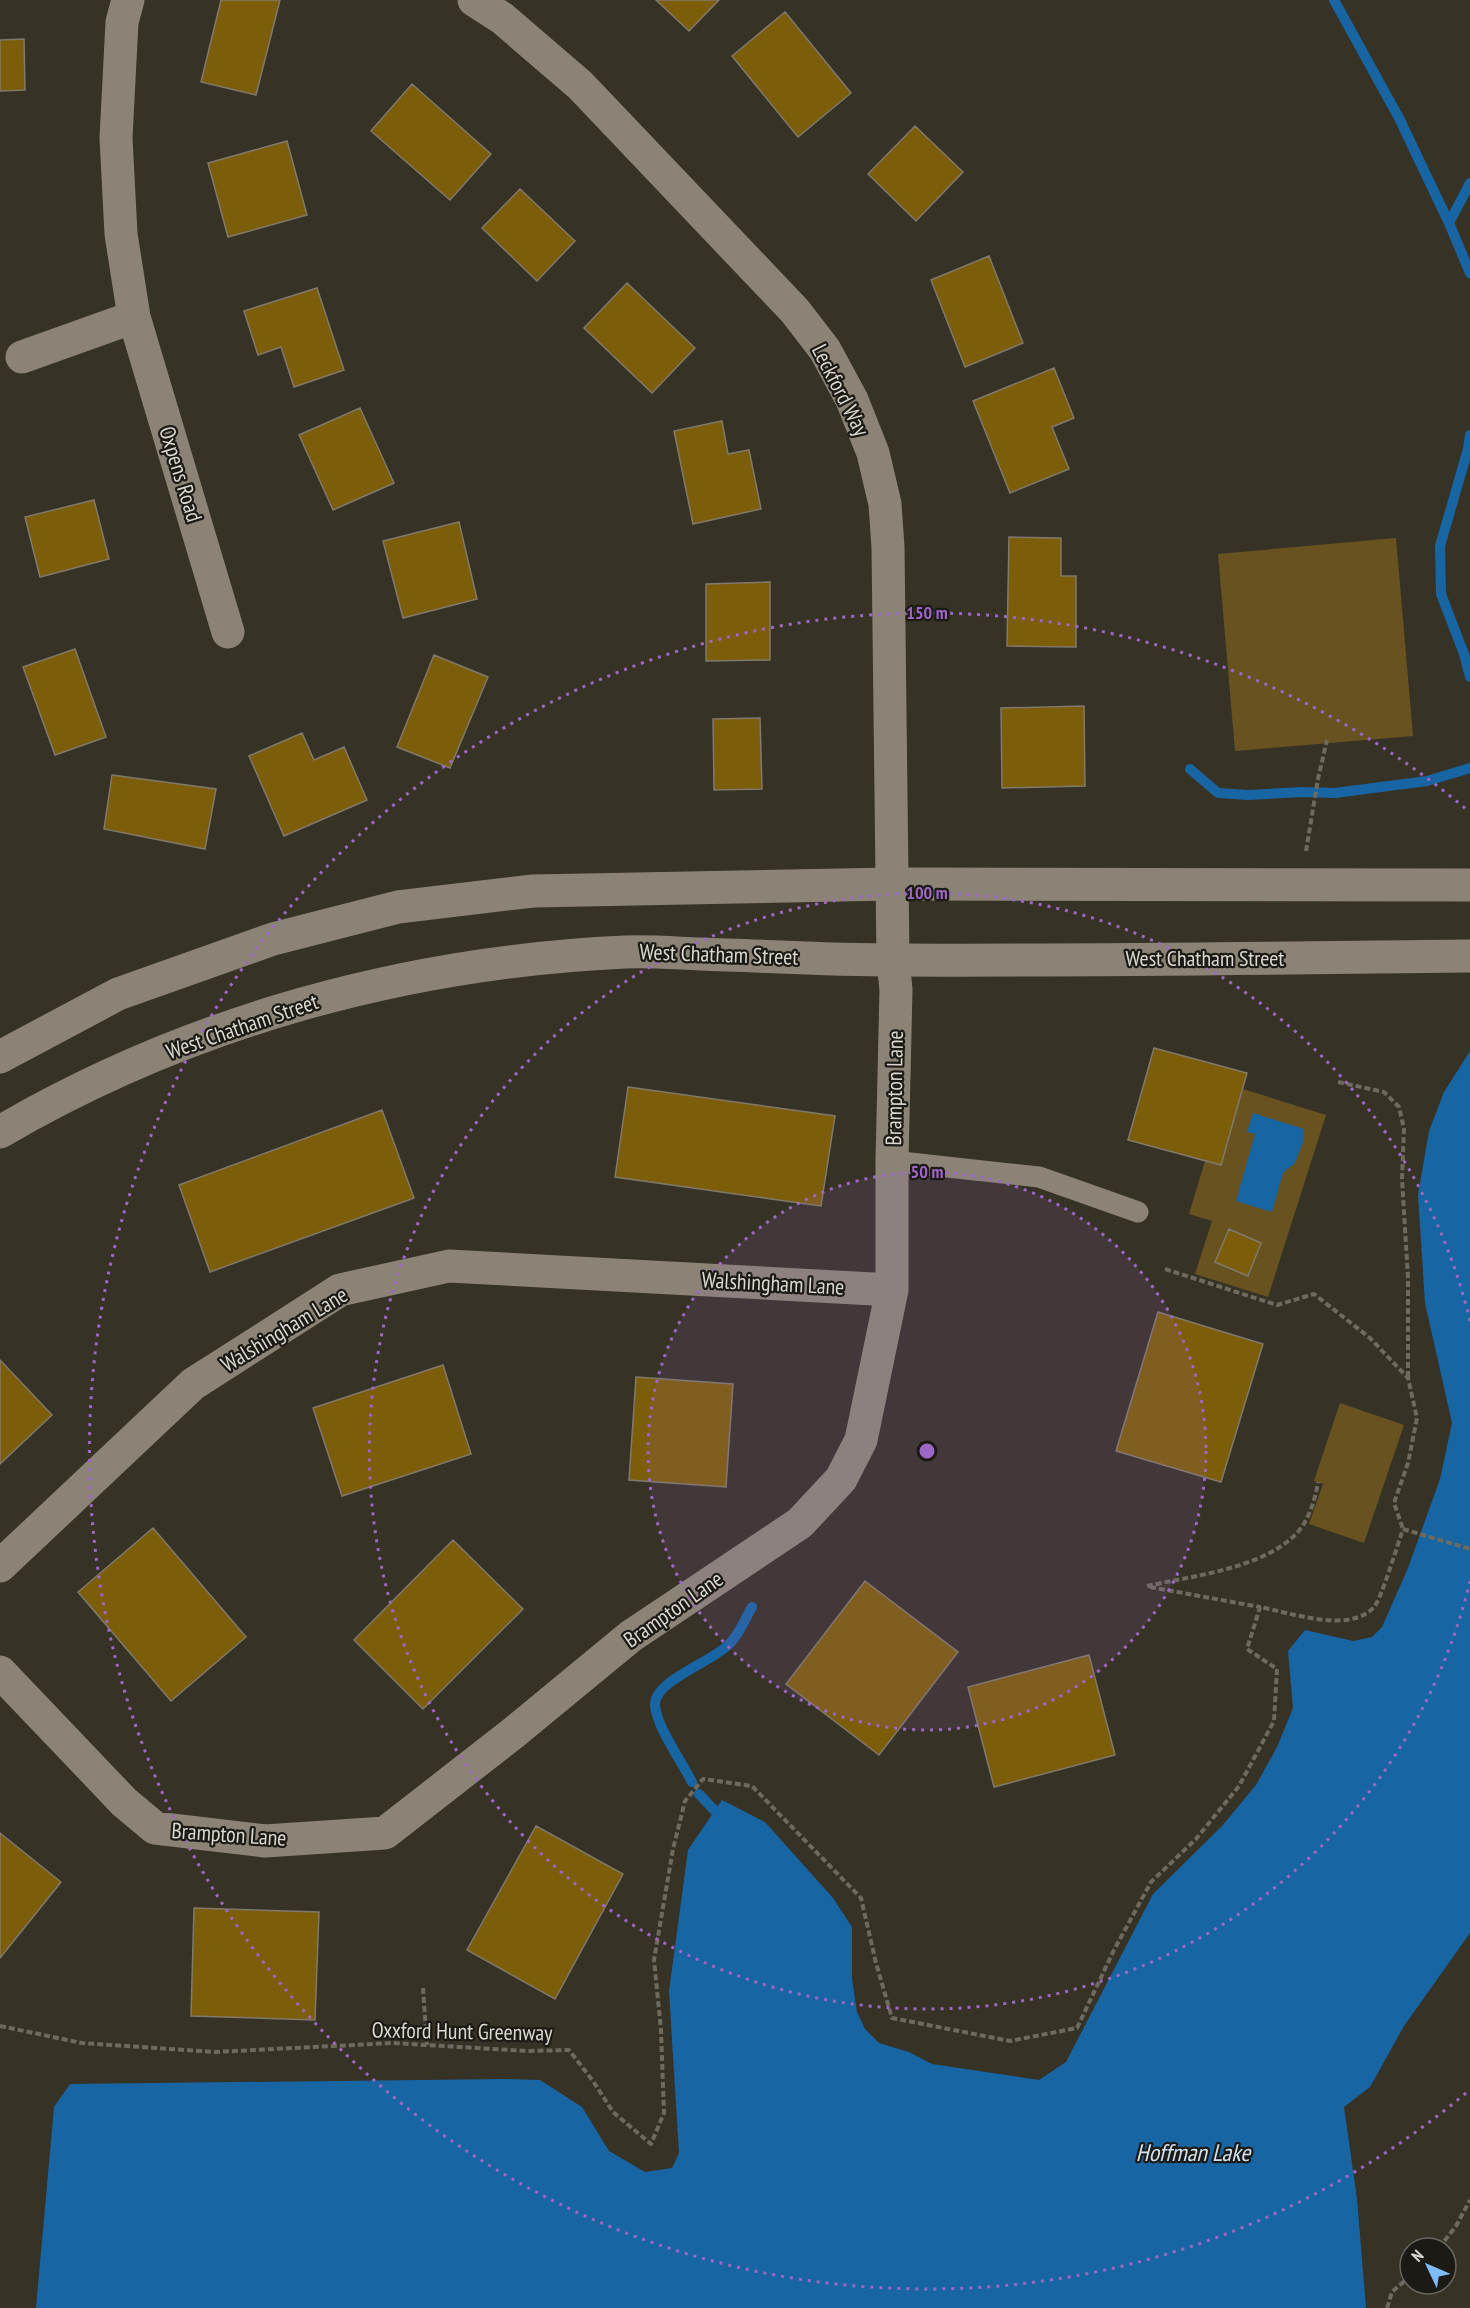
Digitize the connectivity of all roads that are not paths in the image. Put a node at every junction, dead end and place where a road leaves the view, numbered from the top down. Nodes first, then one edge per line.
1 (128, 0) edge
2 (474, 0) edge
3 (134, 316) junction
4 (22, 357) dead end
5 (228, 632) dead end
6 (892, 884) junction
7 (1470, 885) edge
8 (1470, 956) edge
9 (893, 960) junction
10 (0, 1057) edge
11 (0, 1132) edge
12 (892, 1161) junction
13 (1138, 1212) dead end
14 (892, 1290) junction
15 (0, 1566) edge
16 (0, 1672) edge

1 - 3 street, Oxpens Road
2 - 6 street, Leckford Way
3 - 4 street
3 - 5 street, Oxpens Road
6 - 7 street
6 - 9 street, Brampton Lane
6 - 10 street
8 - 9 street, West Chatham Street
9 - 11 street, West Chatham Street
9 - 12 street, Brampton Lane
12 - 13 lane
12 - 14 street, Brampton Lane
14 - 15 street, Walshingham Lane
14 - 16 street, Brampton Lane

